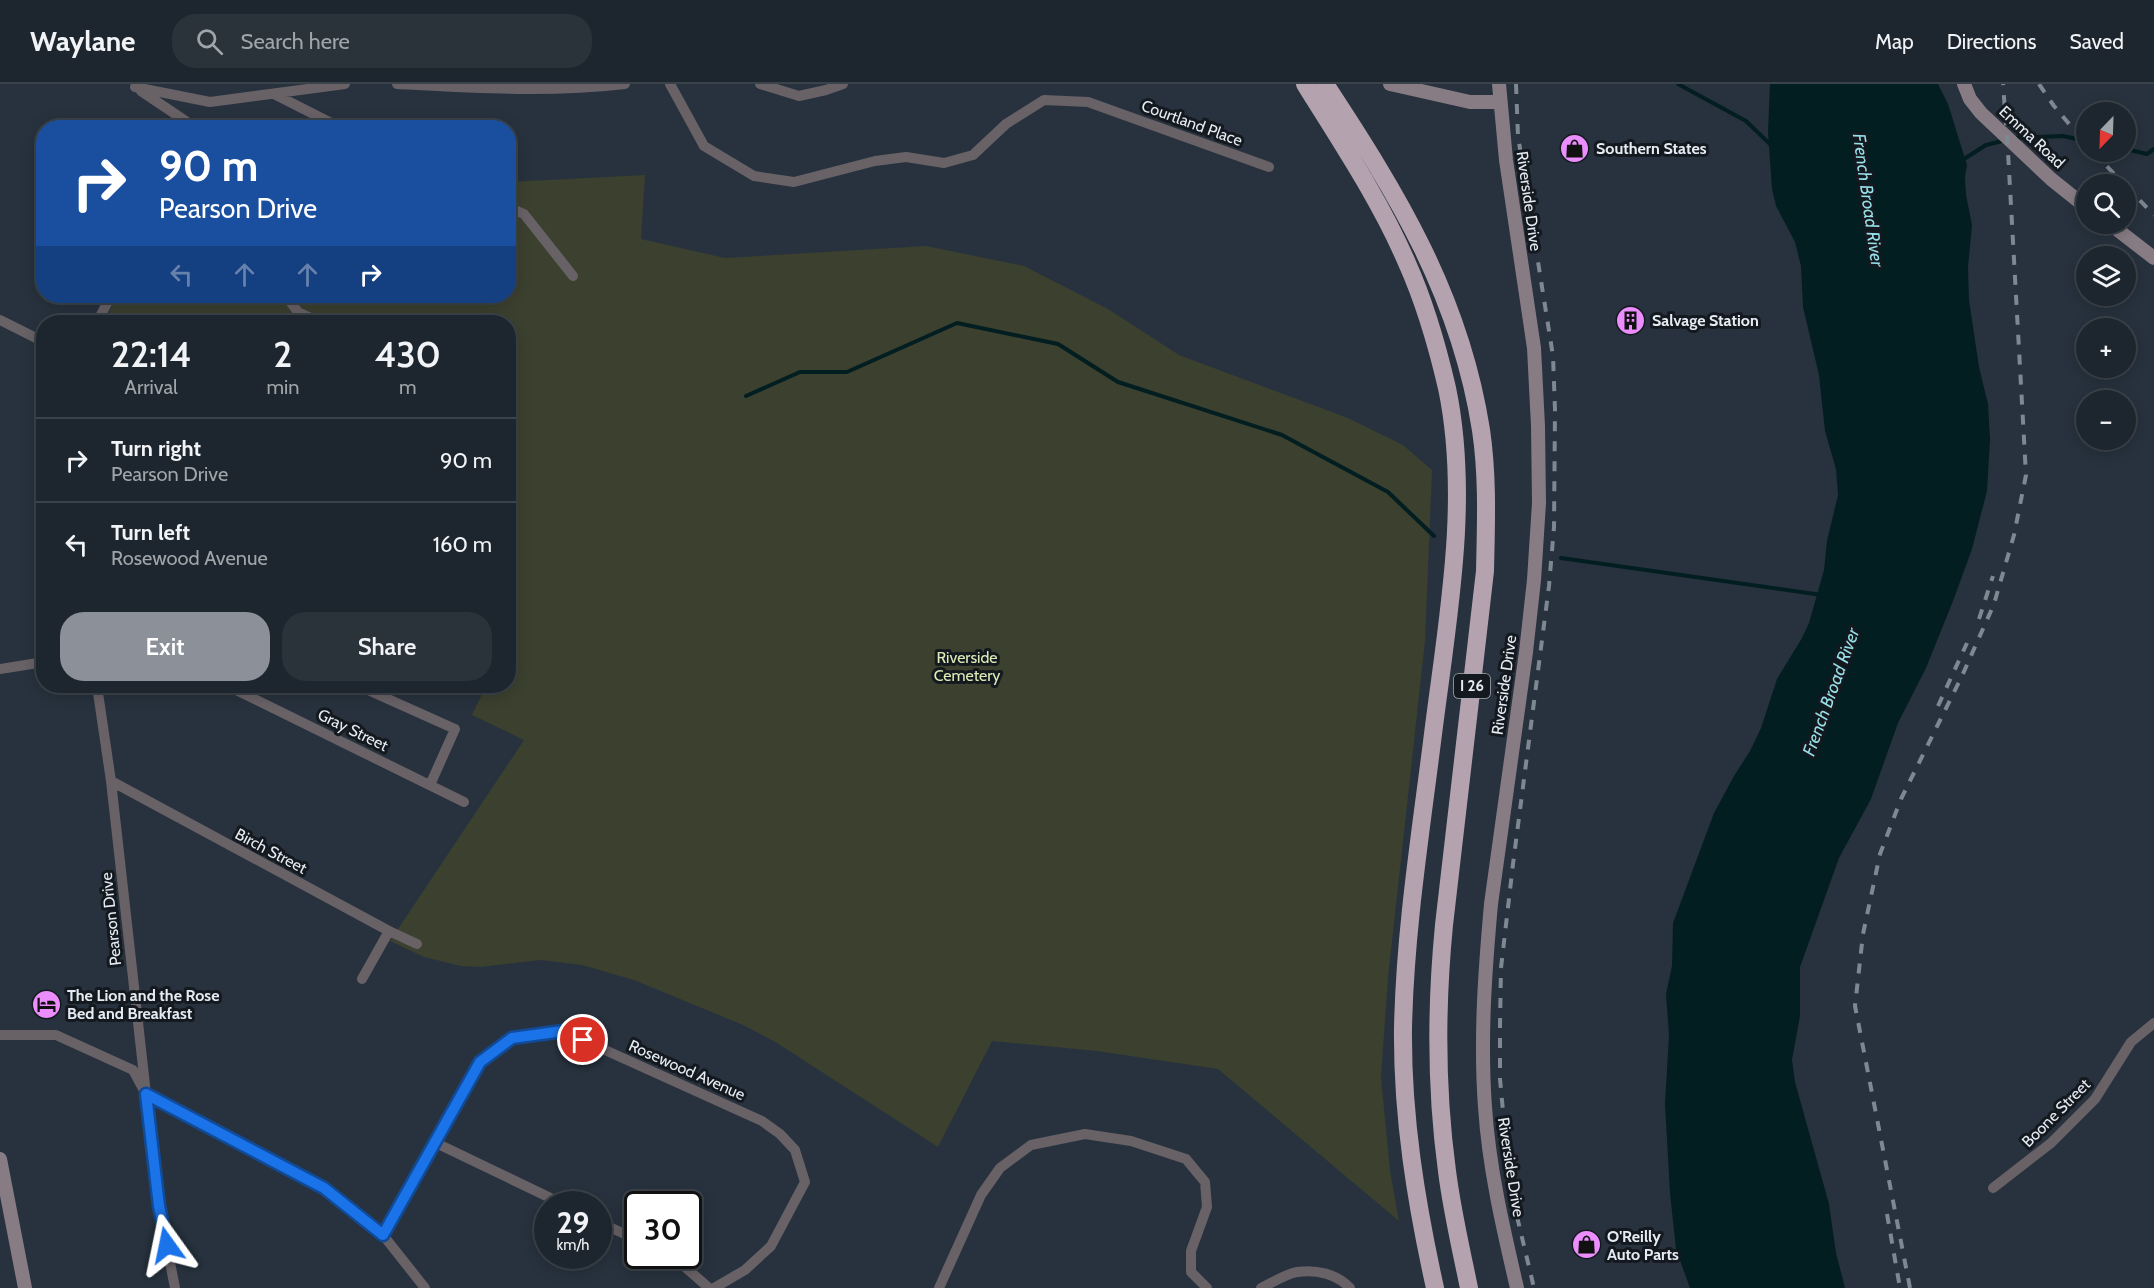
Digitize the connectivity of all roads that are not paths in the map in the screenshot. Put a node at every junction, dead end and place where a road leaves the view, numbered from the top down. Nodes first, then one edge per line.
1 (345, 84) edge
2 (397, 84) edge
3 (625, 84) edge
4 (670, 84) edge
5 (760, 84) edge
6 (843, 84) edge
7 (1305, 84) edge
8 (1325, 84) edge
9 (1390, 84) edge
10 (1499, 84) edge
11 (1964, 84) edge
12 (132, 86) edge
13 (274, 94) junction
14 (1499, 102) junction
15 (184, 120) edge
16 (325, 120) edge
17 (1269, 167) dead end
18 (2076, 199) edge
19 (516, 210) edge
20 (2123, 234) edge
21 (2154, 258) edge
22 (573, 276) dead end
23 (291, 303) edge
24 (304, 315) edge
25 (0, 320) edge
26 (36, 338) edge
27 (36, 663) edge
28 (0, 669) edge
29 (98, 693) edge
30 (242, 693) edge
31 (375, 693) edge
32 (111, 782) junction
33 (430, 785) junction
34 (464, 802) dead end
35 (389, 931) junction
36 (417, 944) dead end
37 (362, 979) dead end
38 (2154, 1023) edge
39 (0, 1035) edge
40 (146, 1094) junction
41 (436, 1143) junction
42 (0, 1159) edge
43 (1993, 1188) dead end
44 (536, 1191) edge
45 (383, 1235) junction
46 (687, 1269) edge
47 (25, 1288) edge
48 (175, 1288) edge
49 (425, 1288) edge
50 (709, 1288) edge
51 (714, 1288) edge
52 (939, 1288) edge
53 (1207, 1288) edge
54 (1261, 1288) edge
55 (1350, 1288) edge
56 (1435, 1288) edge
57 (1469, 1288) edge
58 (1516, 1288) edge

1 - 13 street
2 - 3 street
4 - 17 street, Courtland Place
5 - 6 street
7 - 56 highway, I 26
8 - 57 highway, I 26
9 - 14 main road
10 - 14 main road, Riverside Drive
11 - 18 main road, Emma Road
12 - 13 street
12 - 15 street
13 - 16 street
14 - 58 main road, Riverside Drive
19 - 22 street
20 - 21 main road
23 - 24 street
25 - 26 street
27 - 28 street
29 - 32 street, Pearson Drive
30 - 33 street, Gray Street
31 - 33 street
32 - 35 street, Birch Street
32 - 40 street, Pearson Drive
33 - 34 street, Gray Street
35 - 36 street, Birch Street
35 - 37 street
38 - 43 street, Boone Street
39 - 40 street
40 - 45 street
40 - 48 street, Pearson Drive
41 - 44 street
41 - 45 street, Rosewood Avenue
41 - 51 street, Rosewood Avenue
42 - 47 main road
45 - 49 street
46 - 50 street
52 - 53 street
54 - 55 street

